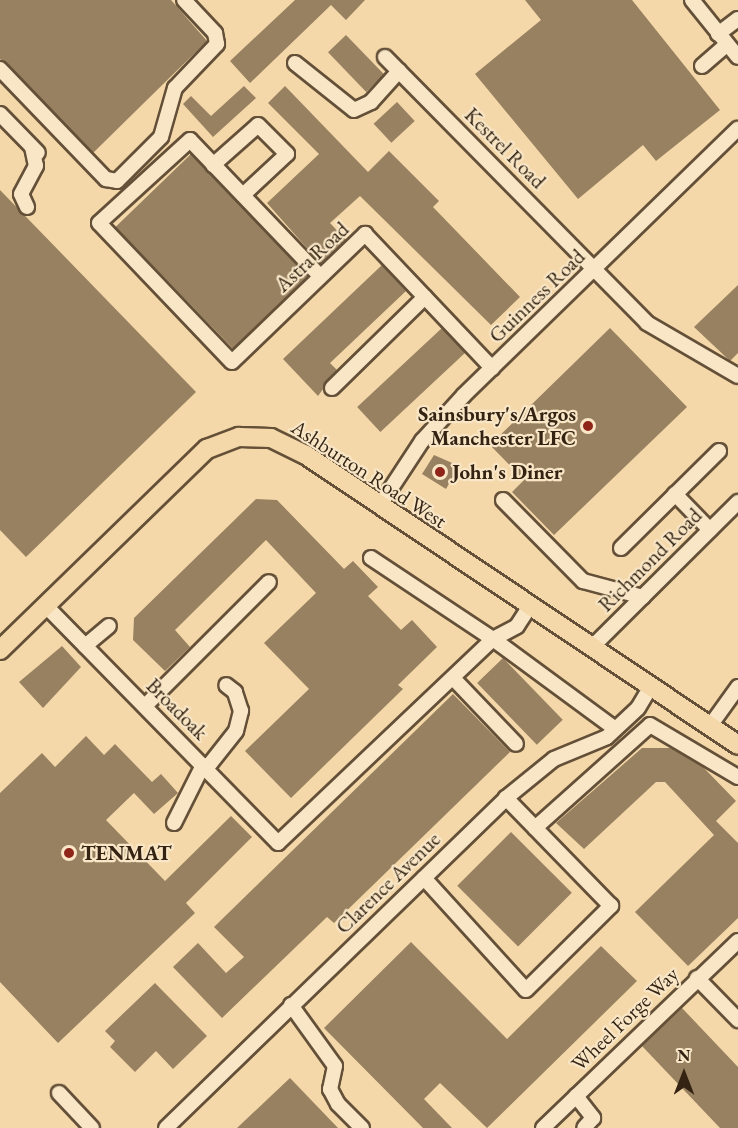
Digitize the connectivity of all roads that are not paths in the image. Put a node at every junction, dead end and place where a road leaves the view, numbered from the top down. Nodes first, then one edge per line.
1 (692, 0) edge
2 (179, 1) edge
3 (738, 19) edge
4 (723, 39) junction
5 (385, 57) dead end
6 (738, 57) edge
7 (295, 63) dead end
8 (702, 66) dead end
9 (0, 69) edge
10 (399, 71) junction
11 (0, 114) edge
12 (738, 129) edge
13 (32, 147) junction
14 (45, 161) dead end
15 (213, 165) junction
16 (243, 195) junction
17 (27, 207) dead end
18 (595, 269) junction
19 (320, 276) junction
20 (425, 297) junction
21 (492, 368) junction
22 (738, 376) edge
23 (332, 388) dead end
24 (719, 450) dead end
25 (675, 494) junction
26 (503, 500) dead end
27 (738, 502) edge
28 (380, 505) junction
29 (710, 530) junction
30 (621, 548) dead end
31 (370, 558) dead end
32 (269, 582) dead end
33 (643, 597) junction
34 (45, 606) junction
35 (530, 606) junction
36 (109, 626) dead end
37 (493, 639) junction
38 (85, 646) junction
39 (592, 647) junction
40 (0, 650) edge
41 (453, 678) junction
42 (226, 685) dead end
43 (651, 686) junction
44 (738, 687) edge
45 (145, 706) junction
46 (710, 726) junction
47 (614, 728) junction
48 (516, 744) dead end
49 (738, 745) edge
50 (204, 767) junction
51 (738, 777) edge
52 (506, 798) junction
53 (174, 823) dead end
54 (535, 828) junction
55 (424, 878) junction
56 (738, 941) edge
57 (697, 978) junction
58 (291, 1005) junction
59 (738, 1020) edge
60 (59, 1093) dead end
61 (576, 1096) junction
62 (92, 1128) edge
63 (166, 1128) edge
64 (362, 1128) edge
65 (543, 1128) edge
66 (584, 1128) edge

1 - 4 street
2 - 9 street
3 - 4 street
4 - 6 street
4 - 8 street
5 - 10 street, Kestrel Road
7 - 10 street
10 - 18 street, Kestrel Road
11 - 13 street
12 - 18 street, Guinness Road
13 - 14 street
13 - 17 street
15 - 16 street
15 - 16 street
15 - 19 street, Astra Road
16 - 19 street
18 - 21 street, Guinness Road
18 - 22 street, Kestrel Road
19 - 20 street, Astra Road
20 - 21 street, Astra Road
20 - 23 street
21 - 28 street, Guinness Road
24 - 25 street
25 - 29 street
25 - 30 street
26 - 33 street
27 - 29 street, Richmond Road
28 - 34 main road, Ashburton Road West
28 - 35 main road, Ashburton Road West
29 - 33 street, Richmond Road
31 - 37 street
32 - 45 street
33 - 39 street, Richmond Road
34 - 38 street, Broadoak
34 - 40 main road, Ashburton Road West
35 - 37 street
35 - 39 main road, Ashburton Road West
36 - 38 street
37 - 41 street
37 - 47 street
38 - 45 street, Broadoak
39 - 43 main road, Ashburton Road West
41 - 48 street
41 - 50 street, Broadoak
42 - 50 street
43 - 46 main road, Ashburton Road West
43 - 47 street, Clarence Avenue
44 - 46 street
45 - 50 street, Broadoak
46 - 49 main road, Ashburton Road West
47 - 52 street, Clarence Avenue
50 - 53 street
51 - 54 street
52 - 54 street
52 - 55 street, Clarence Avenue
54 - 55 street
55 - 58 street, Clarence Avenue
56 - 57 street, Wheel Forge Way
57 - 59 street
57 - 61 street, Wheel Forge Way
58 - 63 street, Clarence Avenue
58 - 64 street
60 - 62 street
61 - 65 street, Wheel Forge Way
61 - 66 street

